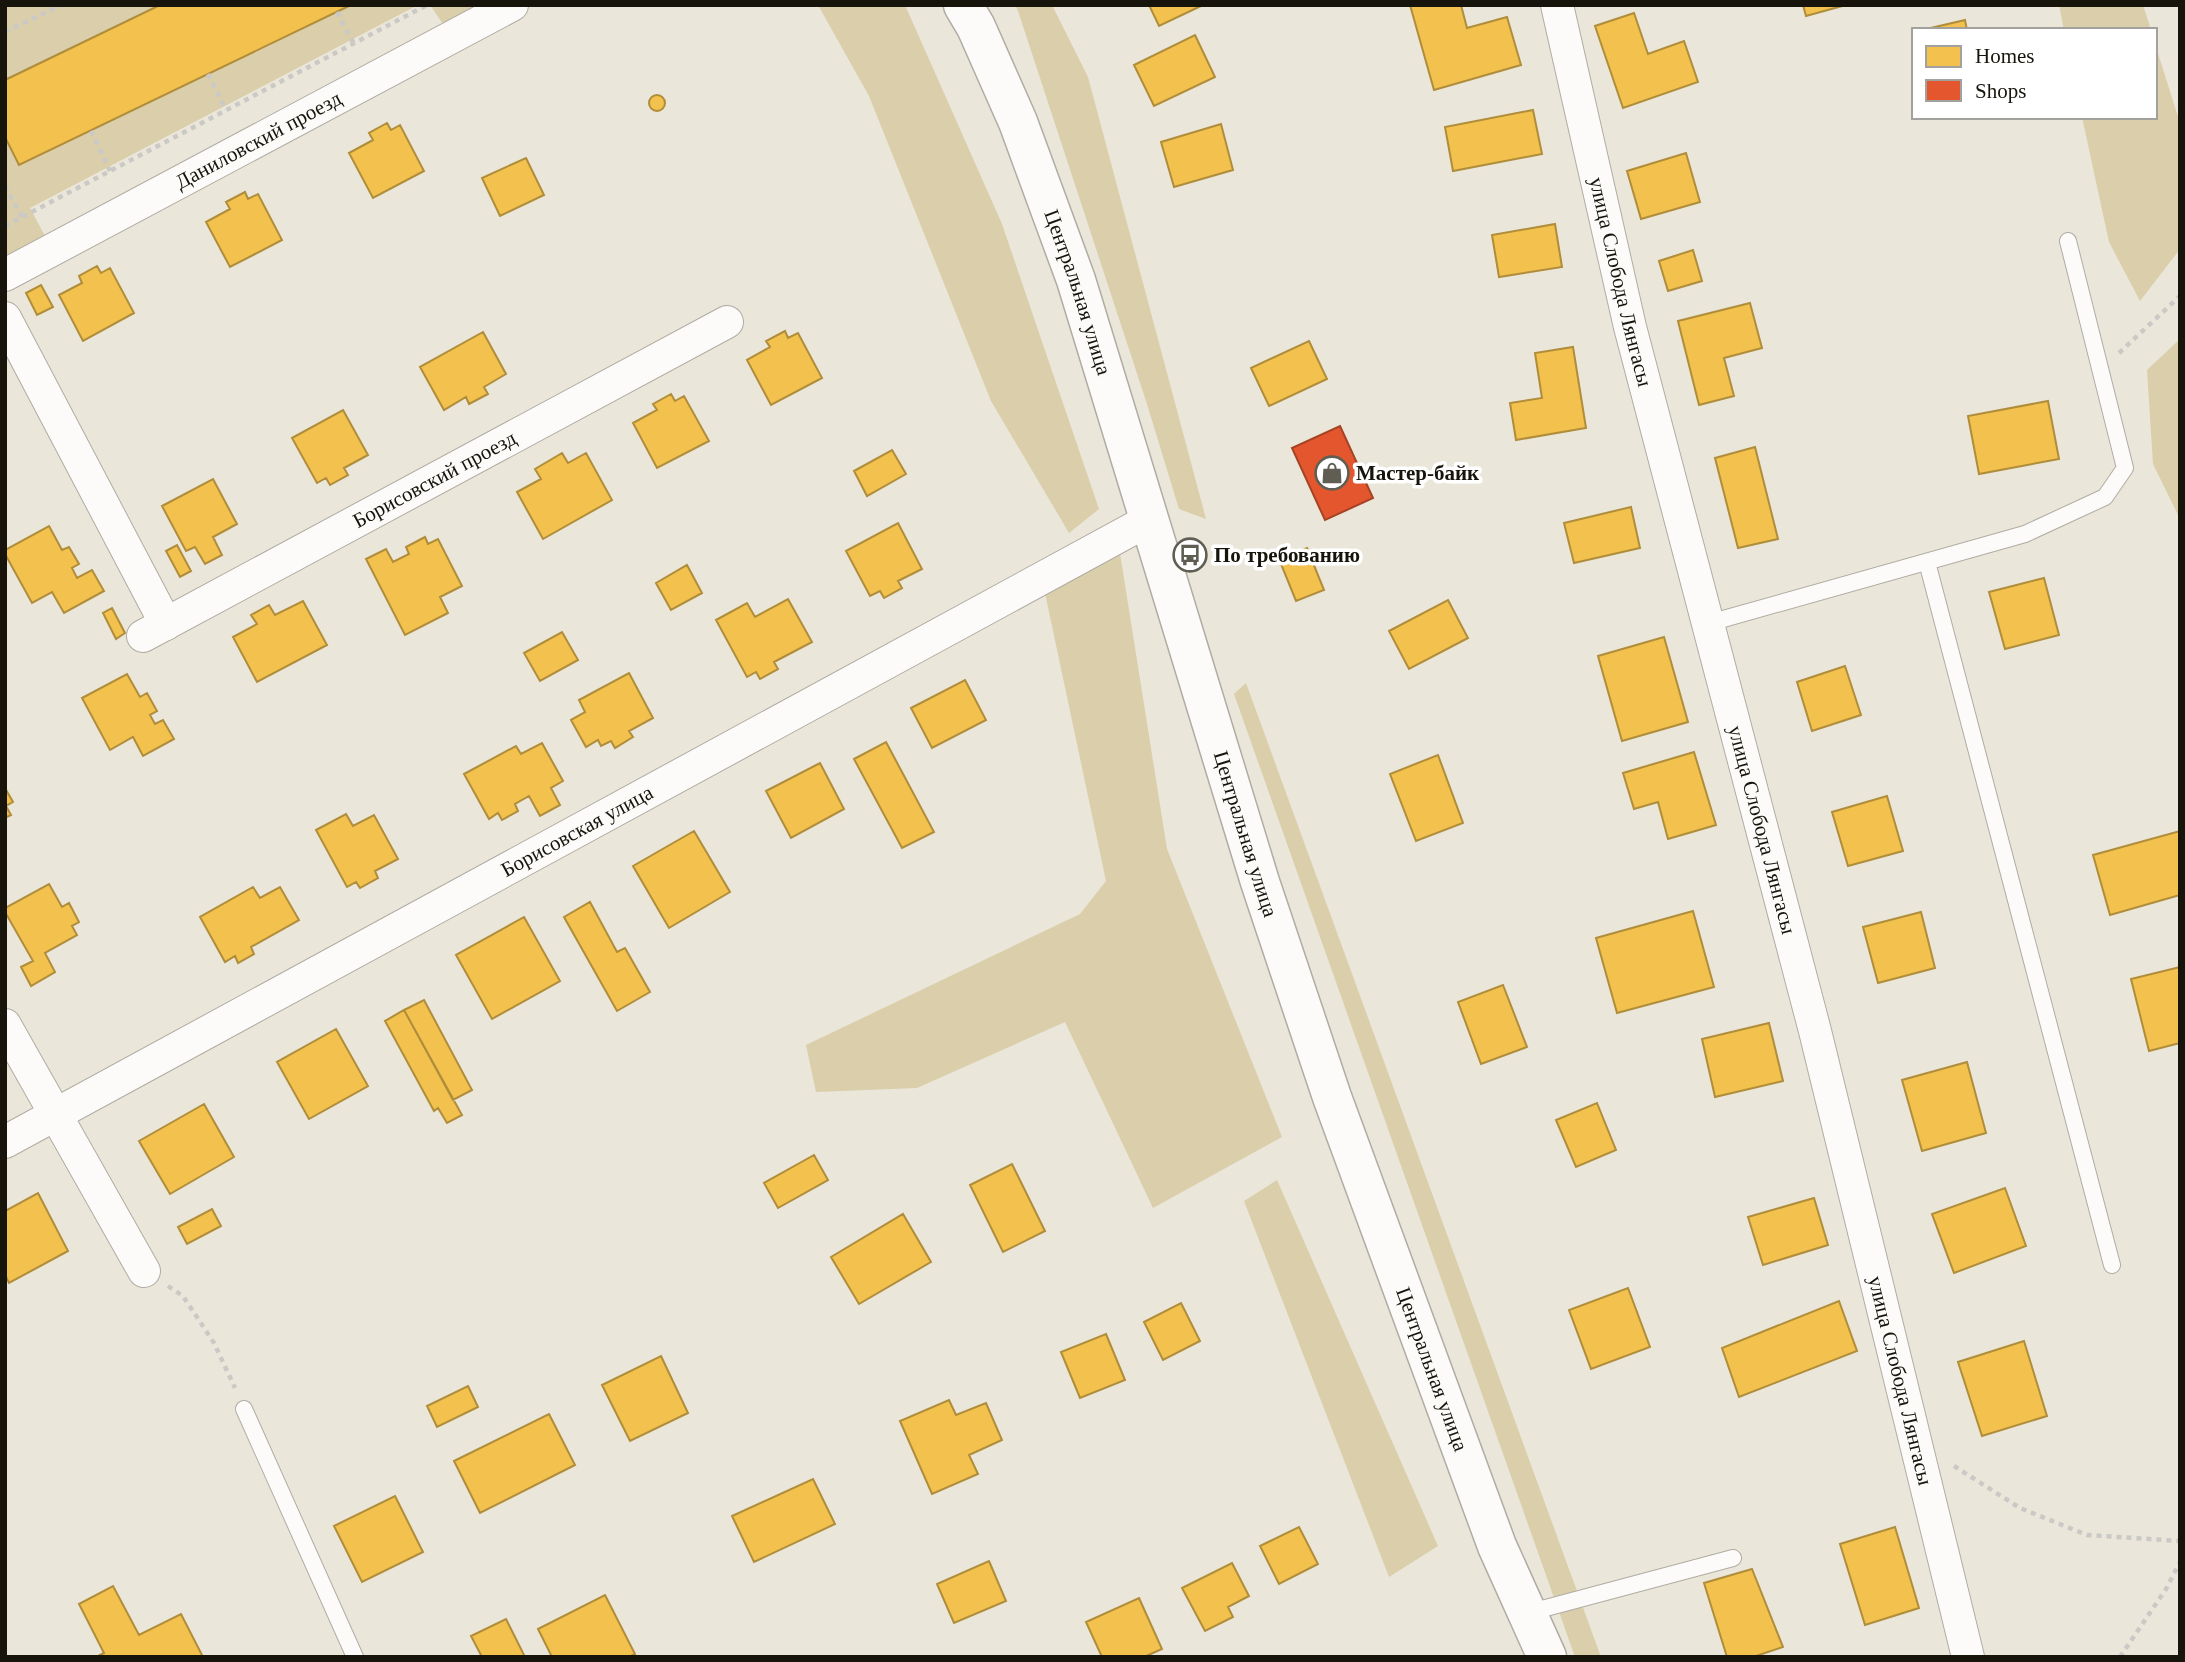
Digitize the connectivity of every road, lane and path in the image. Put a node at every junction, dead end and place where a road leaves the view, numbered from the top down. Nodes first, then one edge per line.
1 (61, 5) edge
2 (426, 5) edge
3 (512, 5) edge
4 (963, 5) edge
5 (1557, 5) edge
6 (337, 12) dead end
7 (5, 32) edge
8 (354, 44) junction
9 (208, 74) dead end
10 (226, 110) junction
11 (91, 131) dead end
12 (110, 171) junction
13 (5, 186) edge
14 (22, 217) junction
15 (5, 226) edge
16 (2068, 241) dead end
17 (5, 275) edge
18 (2180, 296) edge
19 (5, 318) edge
20 (727, 323) dead end
21 (2101, 370) junction
22 (1149, 520) junction
23 (1927, 562) junction
24 (1709, 624) junction
25 (5, 1024) edge
26 (56, 1114) junction
27 (5, 1142) edge
28 (2112, 1265) dead end
29 (144, 1271) joint
30 (244, 1409) joint
31 (1912, 1428) junction
32 (2180, 1541) edge
33 (1732, 1558) dead end
34 (2180, 1562) edge
35 (1527, 1613) junction
36 (355, 1657) edge
37 (1547, 1657) edge
38 (1968, 1657) edge
39 (2120, 1657) edge

1 - 7 path
2 - 8 path
3 - 17 street, Даниловский проезд
4 - 22 street, Центральная улица
5 - 24 street, улица Слобода Лянгасы
6 - 8 path
8 - 10 path
9 - 10 path
10 - 12 path
11 - 12 path
12 - 14 path
13 - 14 path
14 - 15 path
16 - 21 lane
18 - 21 path
19 - 20 street, Борисовский проезд
21 - 23 lane
22 - 26 street, Борисовская улица
22 - 35 street, Центральная улица
23 - 24 lane
23 - 28 lane
24 - 31 street, улица Слобода Лянгасы
25 - 26 street
26 - 27 street, Борисовская улица
26 - 29 street
29 - 30 path
30 - 36 lane
31 - 32 path
31 - 38 street, улица Слобода Лянгасы
33 - 35 lane
34 - 39 path
35 - 37 street, Центральная улица

